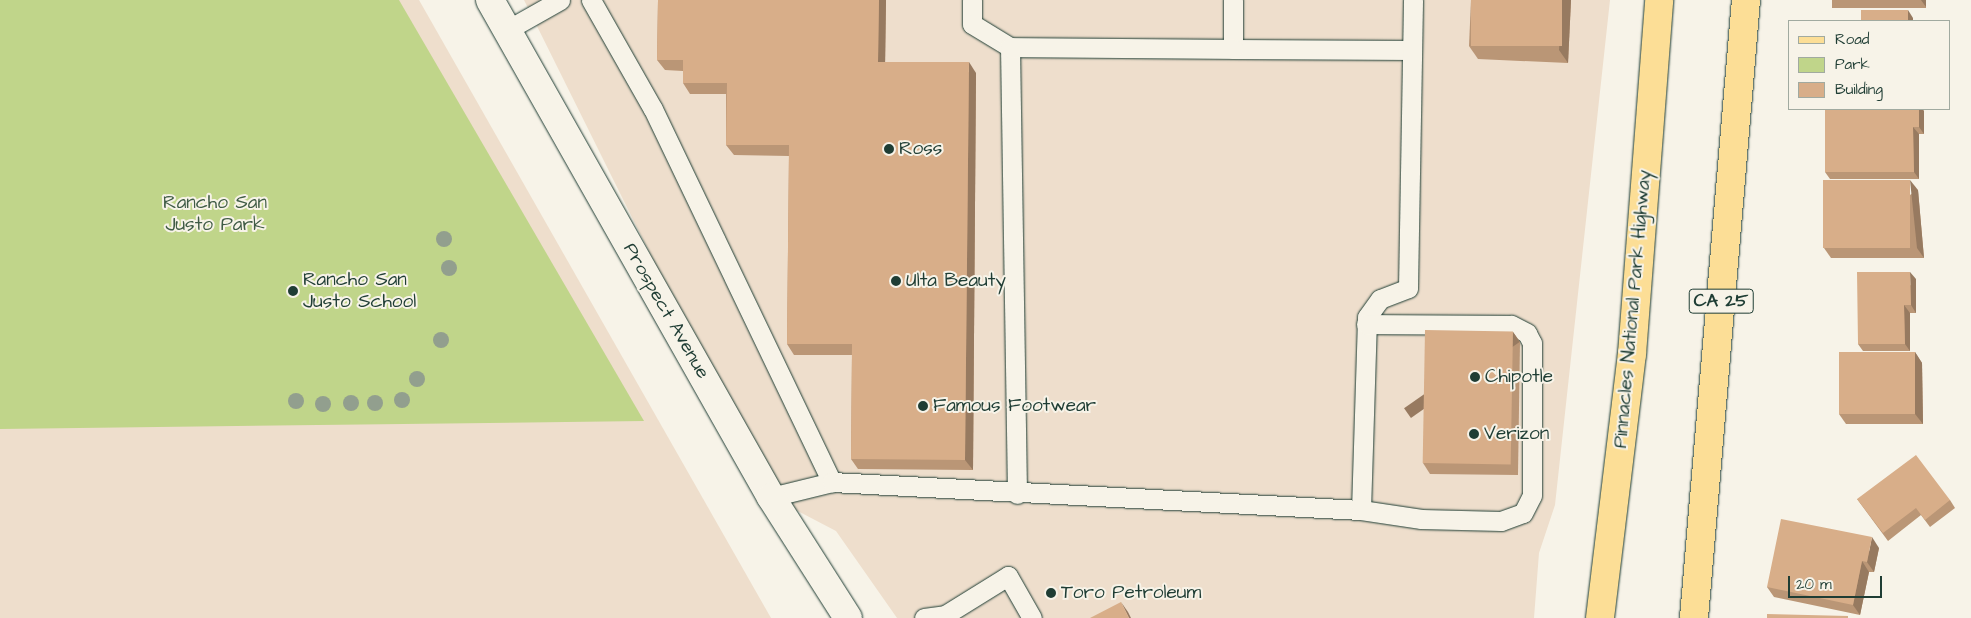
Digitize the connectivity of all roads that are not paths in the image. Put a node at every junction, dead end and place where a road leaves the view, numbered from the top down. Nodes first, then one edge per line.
1 (490, 0) edge
2 (560, 0) edge
3 (591, 0) edge
4 (972, 0) edge
5 (1233, 0) edge
6 (1413, 0) edge
7 (1658, 0) edge
8 (1746, 0) edge
9 (507, 30) junction
10 (1010, 47) junction
11 (1233, 48) junction
12 (1412, 50) junction
13 (1366, 324) junction
14 (832, 482) junction
15 (1017, 494) junction
16 (772, 497) junction
17 (1361, 510) junction
18 (848, 618) edge
19 (924, 618) edge
20 (1032, 618) edge
21 (1600, 618) edge
22 (1694, 618) edge

1 - 9 street, Prospect Avenue
2 - 9 lane
3 - 14 lane
4 - 10 lane
5 - 11 lane
6 - 12 lane
7 - 21 main road, Pinnacles National Park Highway
8 - 22 main road, CA 25
9 - 16 street, Prospect Avenue
10 - 11 lane
10 - 15 lane
11 - 12 lane
12 - 13 lane
13 - 17 lane
13 - 17 lane
14 - 15 lane
14 - 16 lane
15 - 17 lane
16 - 18 street, Prospect Avenue
19 - 20 lane

